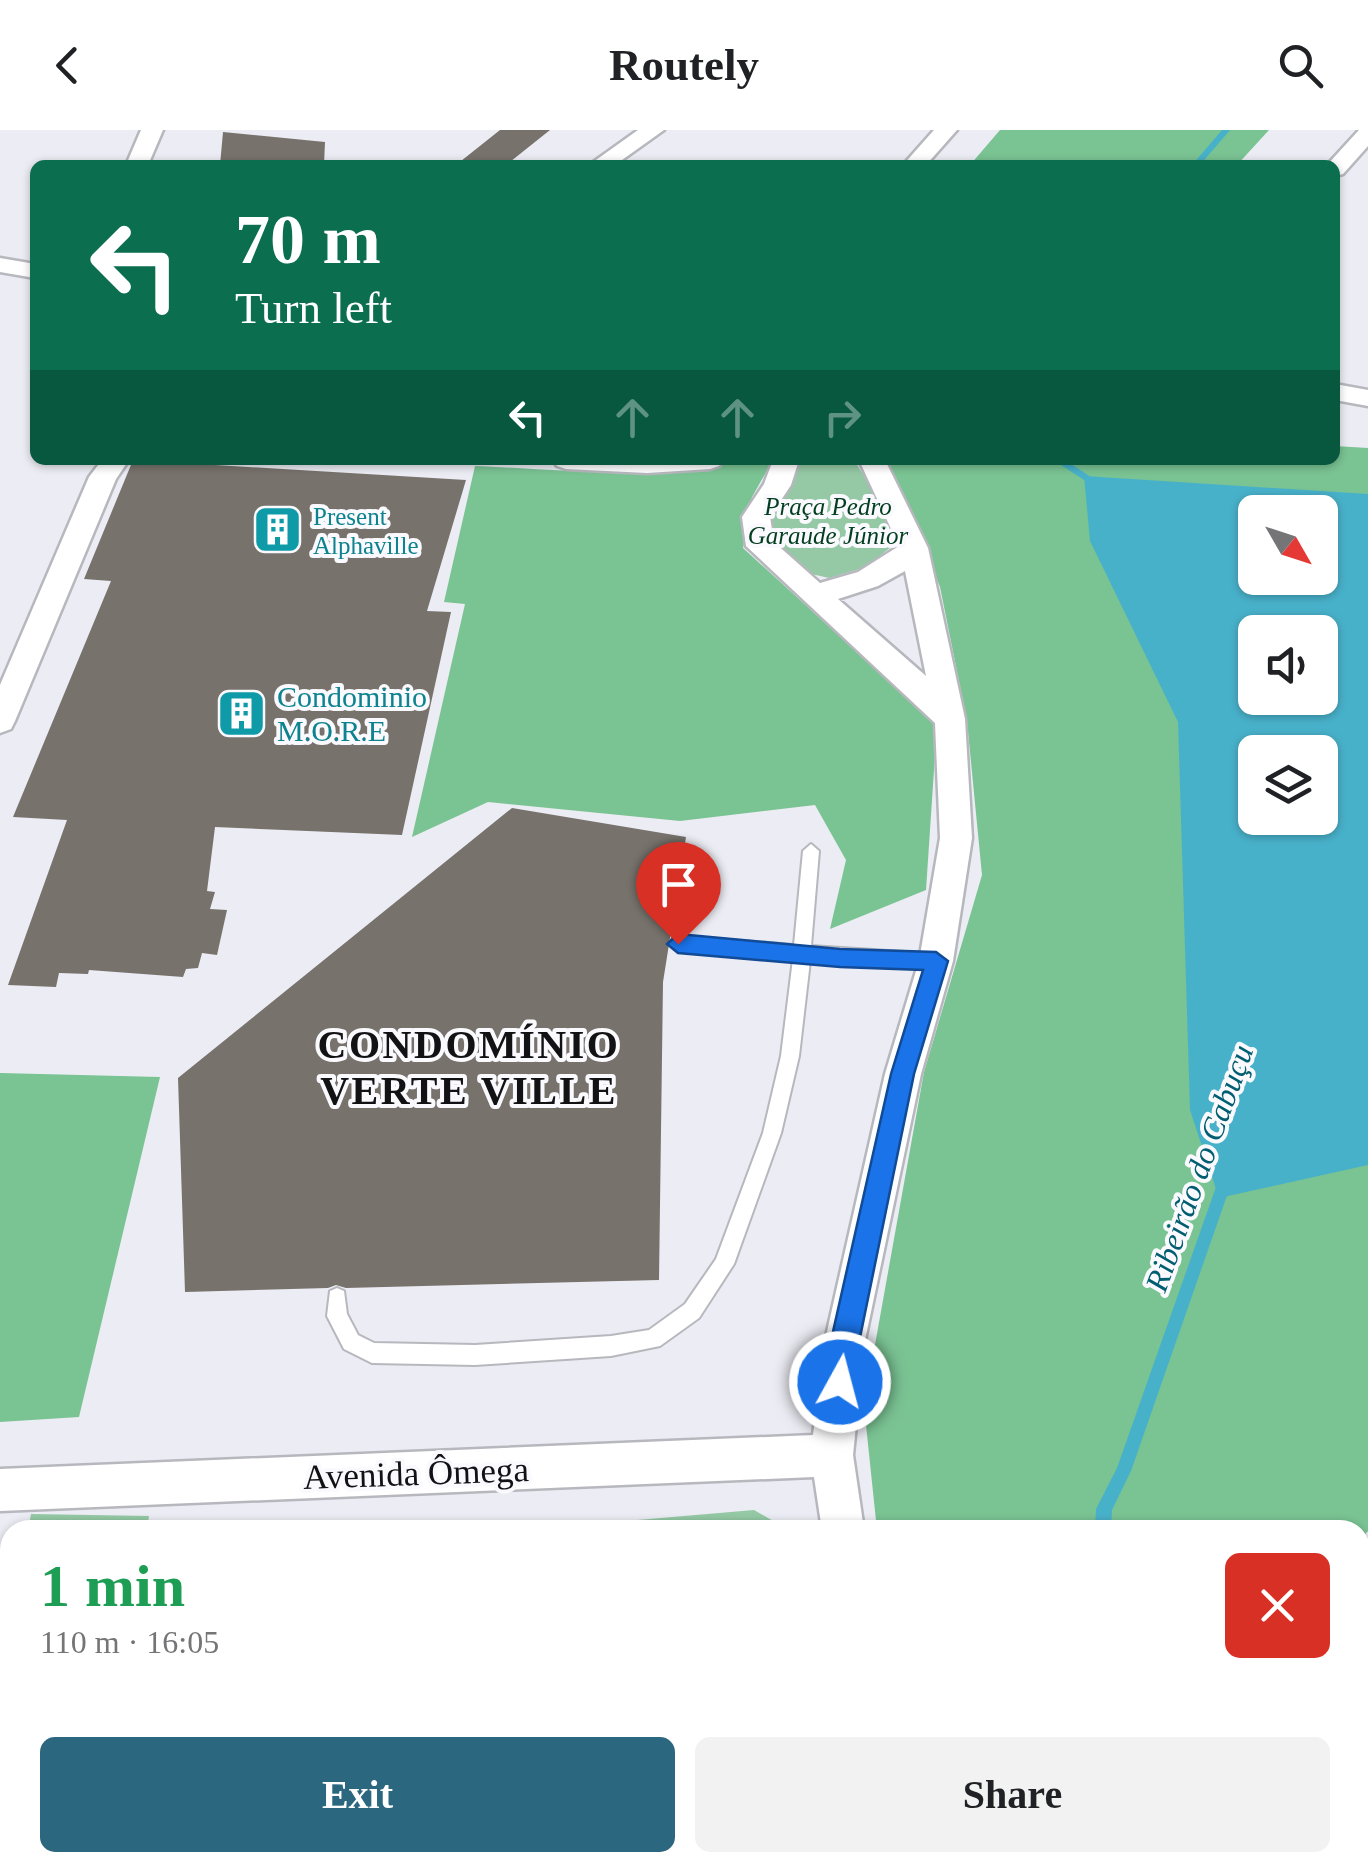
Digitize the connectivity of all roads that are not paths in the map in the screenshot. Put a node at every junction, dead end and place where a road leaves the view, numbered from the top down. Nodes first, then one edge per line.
1 (152, 130) edge
2 (946, 130) edge
3 (1368, 133) edge
4 (645, 136) edge
5 (139, 160) edge
6 (608, 160) edge
7 (623, 160) edge
8 (919, 160) edge
9 (1340, 164) edge
10 (0, 265) edge
11 (30, 270) edge
12 (1340, 393) edge
13 (1368, 398) edge
14 (112, 465) edge
15 (784, 465) edge
16 (874, 465) edge
17 (914, 548) junction
18 (814, 594) junction
19 (950, 720) junction
20 (0, 721) edge
21 (811, 851) dead end
22 (678, 944) dead end
23 (802, 953) junction
24 (936, 961) junction
25 (336, 1298) dead end
26 (832, 1456) junction
27 (0, 1490) edge
28 (842, 1520) edge

1 - 5 street
2 - 8 street
3 - 9 street
4 - 6 street
4 - 7 street
10 - 11 street
12 - 13 street
14 - 20 street
15 - 18 street
16 - 17 street
17 - 18 street
17 - 19 street
18 - 19 street
19 - 24 street
21 - 23 lane
22 - 23 lane
23 - 24 lane
23 - 25 lane
24 - 26 street
26 - 27 street, Avenida Ômega
26 - 28 street

